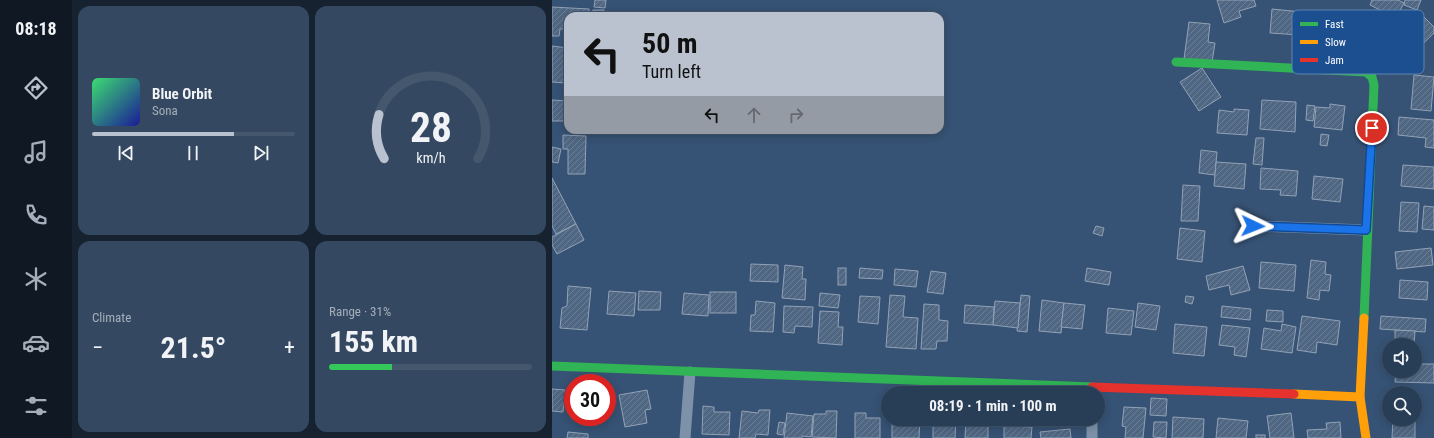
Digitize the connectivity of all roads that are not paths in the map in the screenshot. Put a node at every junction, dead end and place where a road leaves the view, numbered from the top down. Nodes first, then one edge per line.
1 (1176, 62) dead end
2 (1292, 68) edge
3 (1368, 74) edge
4 (1253, 226) dead end
5 (1366, 230) junction
6 (552, 366) edge
7 (690, 372) junction
8 (1003, 386) edge
9 (1105, 390) edge
10 (1360, 397) junction
11 (1092, 426) edge
12 (685, 438) edge
13 (1092, 438) edge
14 (1366, 438) edge

1 - 2 street
3 - 5 street
4 - 5 street
5 - 10 street
6 - 7 street
7 - 8 street
7 - 12 street
9 - 10 street
10 - 14 street
11 - 13 street

